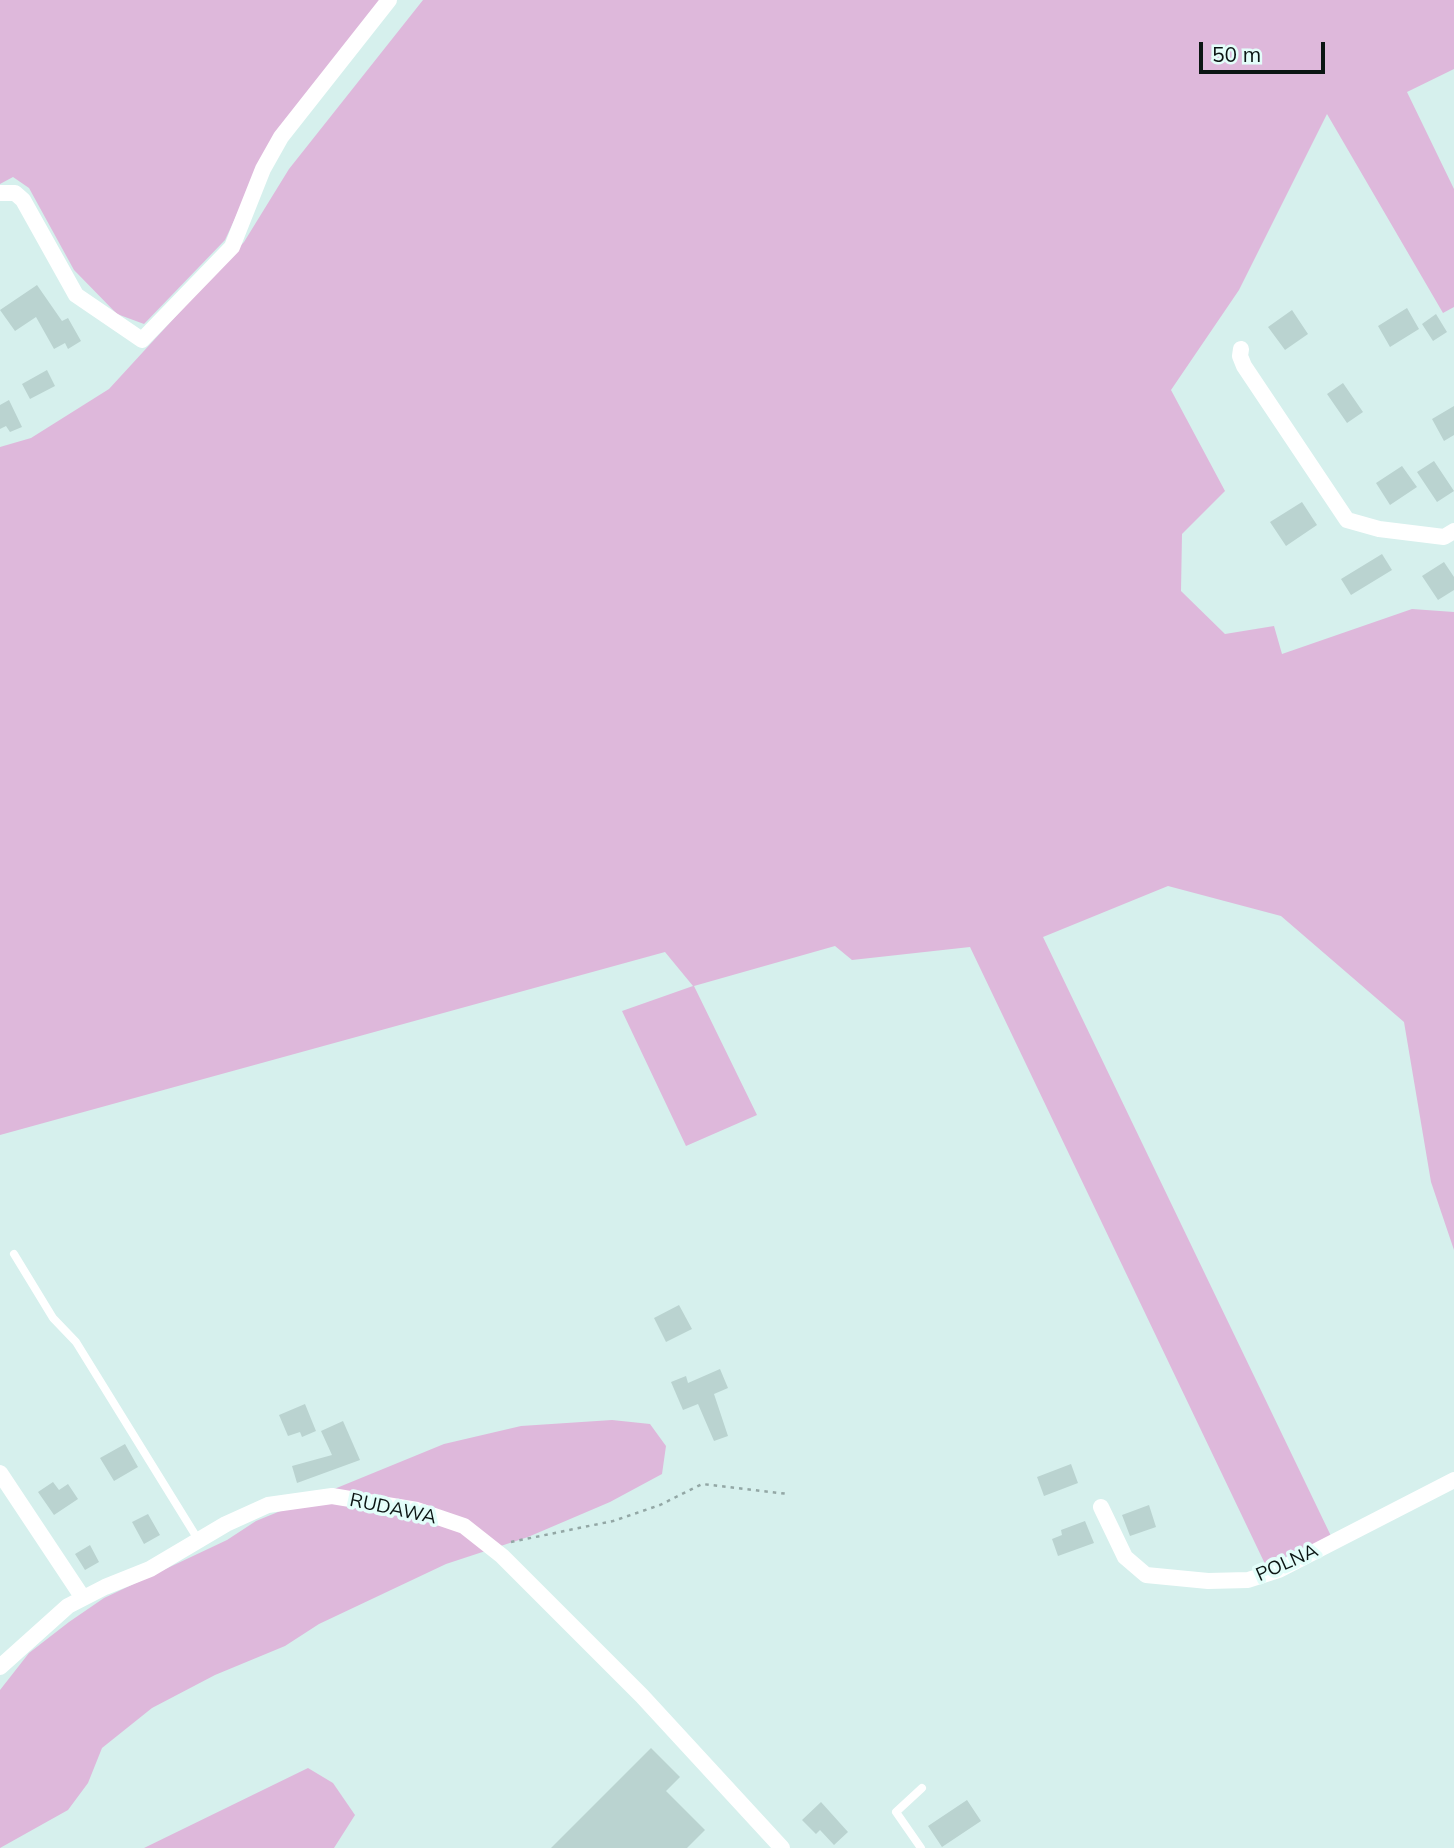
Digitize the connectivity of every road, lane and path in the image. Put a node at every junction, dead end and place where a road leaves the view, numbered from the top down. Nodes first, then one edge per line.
1 (389, 0) edge
2 (0, 193) edge
3 (1241, 349) dead end
4 (1454, 531) edge
5 (15, 1254) dead end
6 (0, 1474) edge
7 (1454, 1480) edge
8 (788, 1494) dead end
9 (1101, 1507) dead end
10 (199, 1541) junction
11 (491, 1547) junction
12 (83, 1598) junction
13 (0, 1667) edge
14 (922, 1788) dead end
15 (775, 1845) edge
16 (920, 1848) edge

1 - 2 street
3 - 4 street
5 - 10 lane
6 - 12 street
7 - 9 street, POLNA
8 - 11 path
10 - 11 street, RUDAWA
10 - 12 street, RUDAWA
11 - 15 street, RUDAWA
12 - 13 street, RUDAWA
14 - 16 lane

